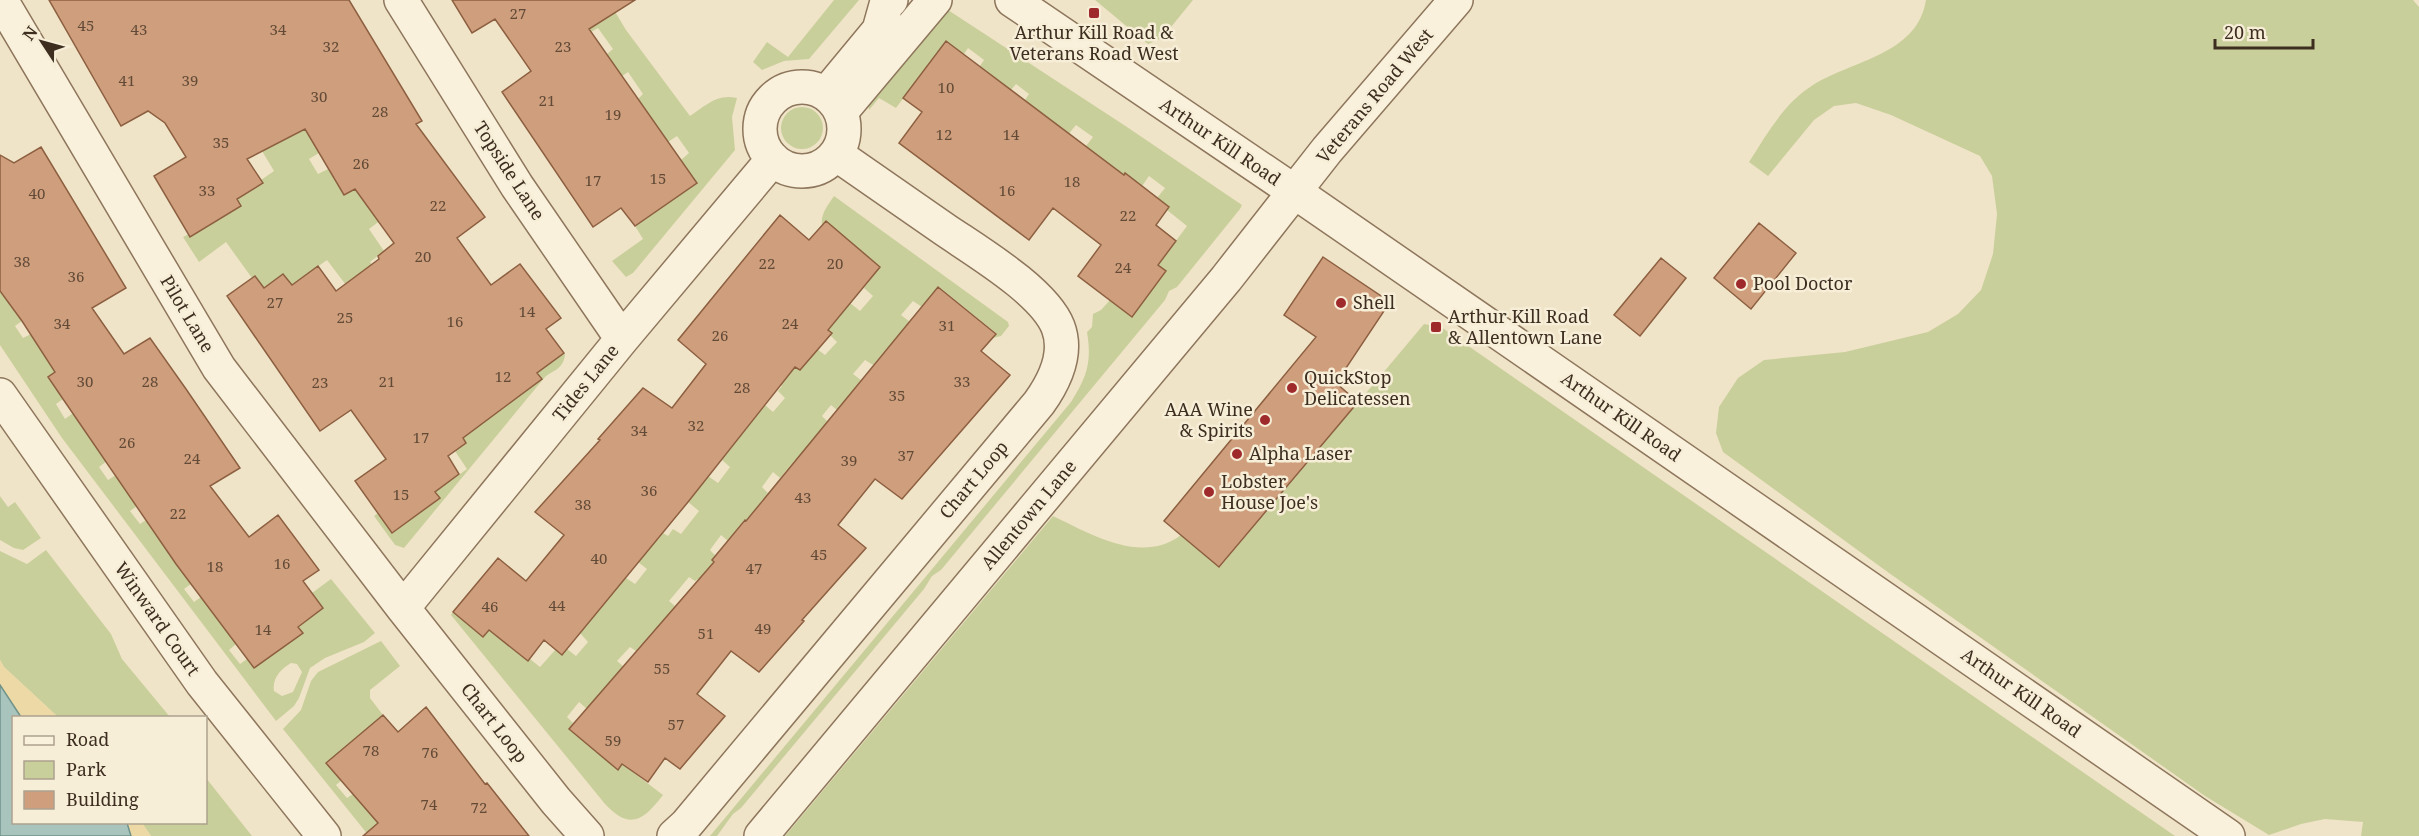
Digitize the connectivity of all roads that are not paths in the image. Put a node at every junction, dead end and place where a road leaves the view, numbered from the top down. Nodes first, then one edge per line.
1 (1, 0) edge
2 (401, 0) edge
3 (935, 0) edge
4 (1012, 0) edge
5 (1456, 0) edge
6 (888, 3) edge
7 (824, 98) junction
8 (836, 154) junction
9 (773, 159) junction
10 (1295, 192) junction
11 (622, 339) junction
12 (0, 395) edge
13 (403, 608) junction
14 (324, 836) edge
15 (587, 836) edge
16 (674, 836) edge
17 (761, 836) edge
18 (2228, 836) edge

1 - 13 street, Pilot Lane
2 - 11 street, Topside Lane
3 - 7 street
4 - 10 street, Arthur Kill Road
5 - 10 street, Veterans Road West
6 - 7 street
7 - 8 street
7 - 9 street
8 - 9 street
8 - 16 street, Chart Loop
9 - 11 street, Tides Lane
10 - 17 street, Allentown Lane
10 - 18 street, Arthur Kill Road
11 - 13 street, Tides Lane
12 - 14 street, Winward Court
13 - 15 street, Chart Loop

